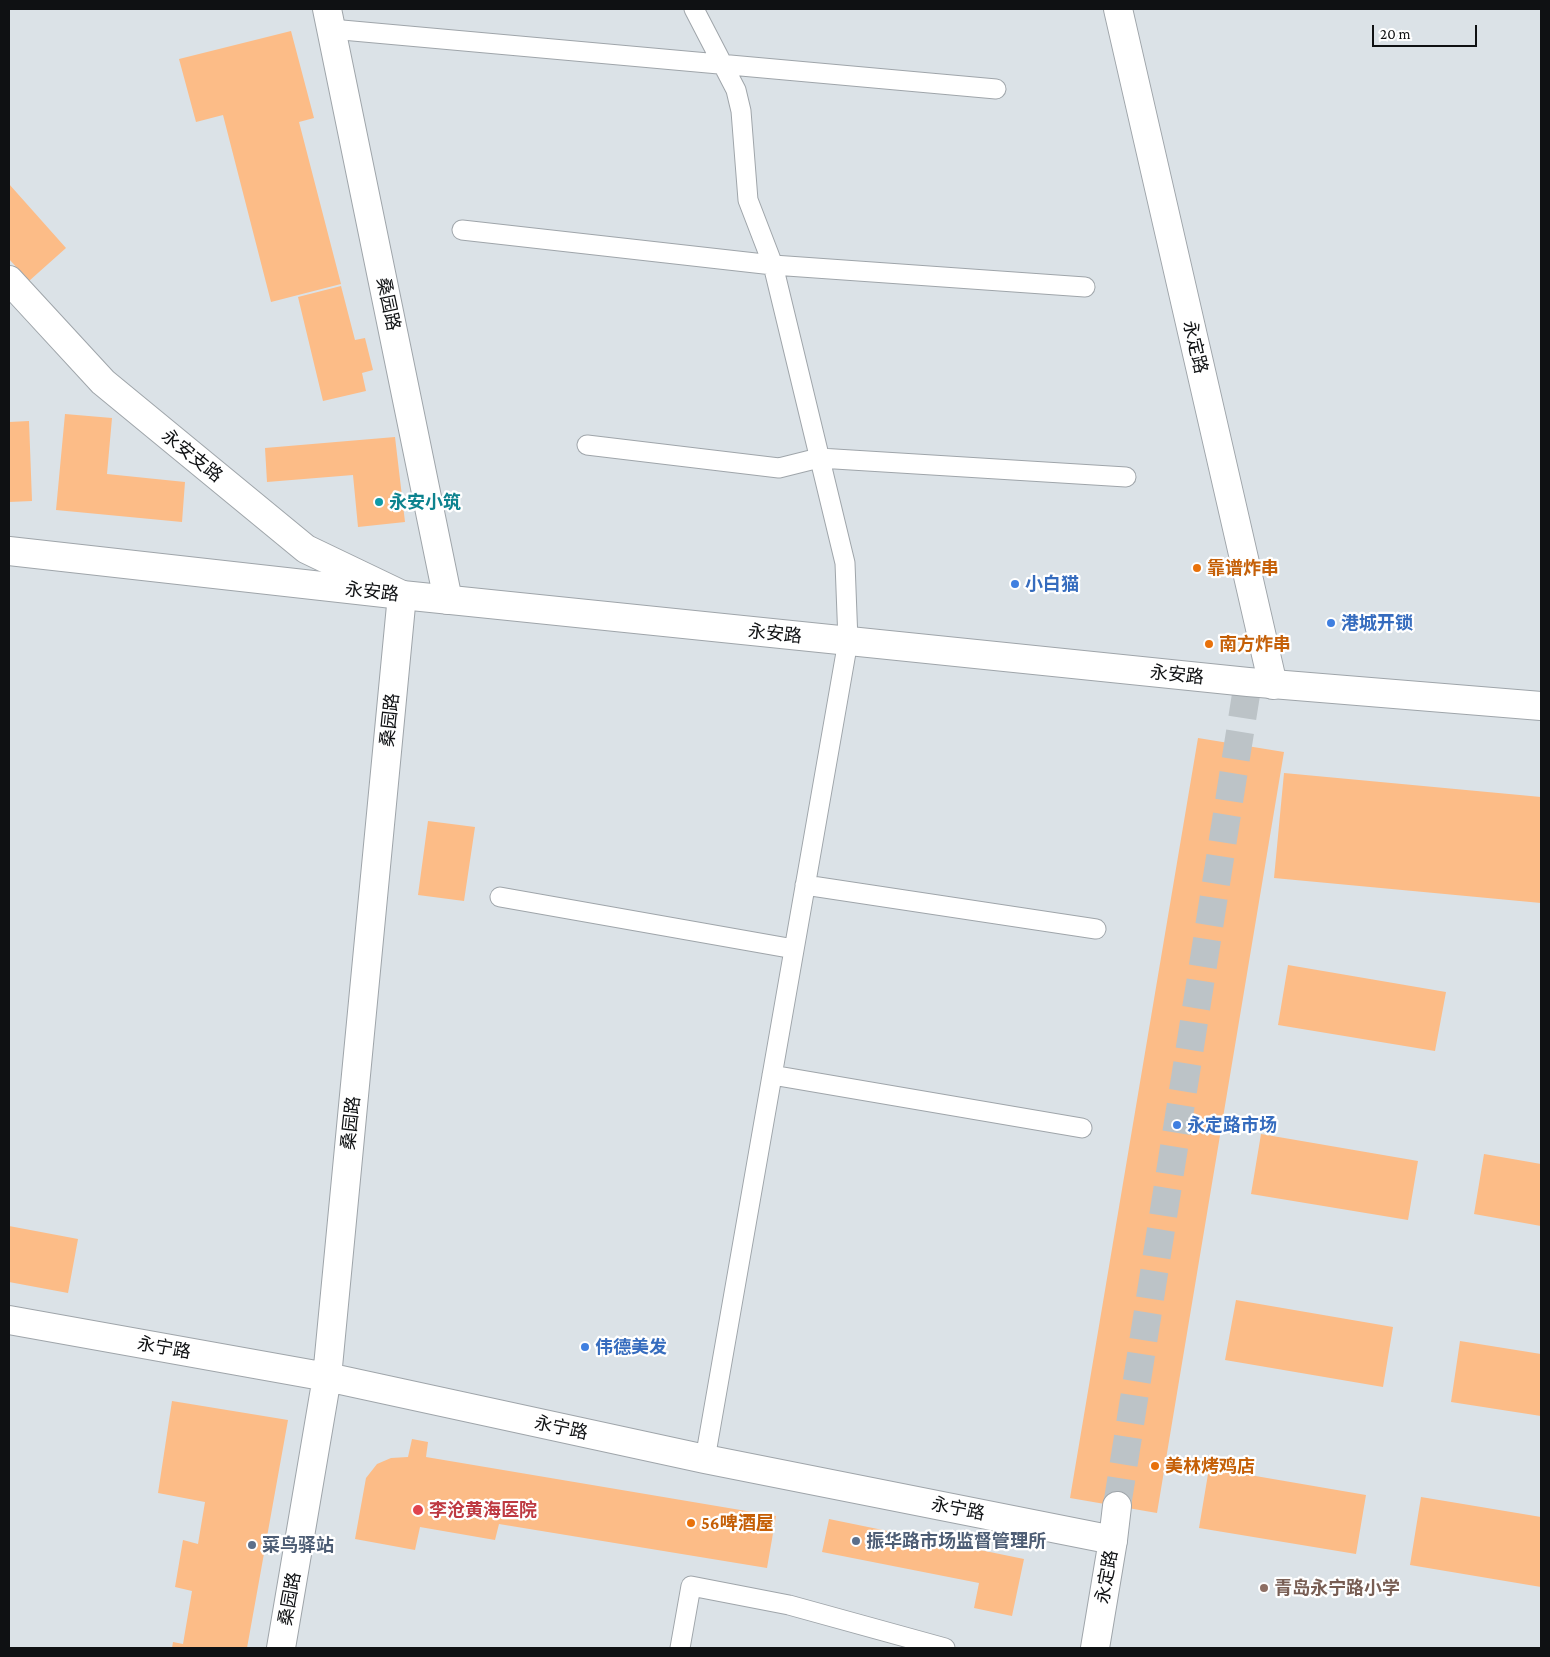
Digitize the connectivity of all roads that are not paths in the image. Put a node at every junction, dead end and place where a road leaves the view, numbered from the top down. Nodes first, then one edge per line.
1 (694, 9) edge
2 (1118, 9) edge
3 (329, 19) edge
4 (724, 65) junction
5 (996, 89) dead end
6 (462, 230) dead end
7 (773, 265) junction
8 (9, 280) edge
9 (1084, 287) dead end
10 (587, 445) dead end
11 (819, 458) junction
12 (1126, 477) dead end
13 (9, 551) edge
14 (402, 595) junction
15 (448, 600) junction
16 (848, 641) junction
17 (1273, 685) junction
18 (1541, 706) edge
19 (805, 885) junction
20 (500, 897) dead end
21 (1096, 929) dead end
22 (794, 949) junction
23 (772, 1075) junction
24 (1082, 1128) dead end
25 (9, 1320) edge
26 (327, 1377) junction
27 (705, 1459) junction
28 (1117, 1506) tunnel mouth
29 (1113, 1540) junction
30 (281, 1648) edge
31 (680, 1648) edge
32 (945, 1648) edge
33 (1095, 1648) edge

1 - 4 lane
2 - 17 street, 永定路
3 - 4 lane
3 - 15 street, 桑园路
4 - 5 lane
4 - 7 lane
6 - 7 lane
7 - 9 lane
7 - 11 lane
8 - 14 street, 永安支路
10 - 11 lane
11 - 12 lane
11 - 16 lane
13 - 14 street, 永安路
14 - 15 street, 永安路
14 - 26 street, 桑园路
15 - 16 street, 永安路
16 - 17 street, 永安路
16 - 19 lane
17 - 18 street, 永安路
19 - 21 lane
19 - 22 lane
20 - 22 lane
22 - 23 lane
23 - 24 lane
23 - 27 lane
25 - 26 street, 永宁路
26 - 27 street, 永宁路
26 - 30 street, 桑园路
27 - 29 street, 永宁路
28 - 29 street, 永定路
29 - 33 street, 永定路
31 - 32 lane

